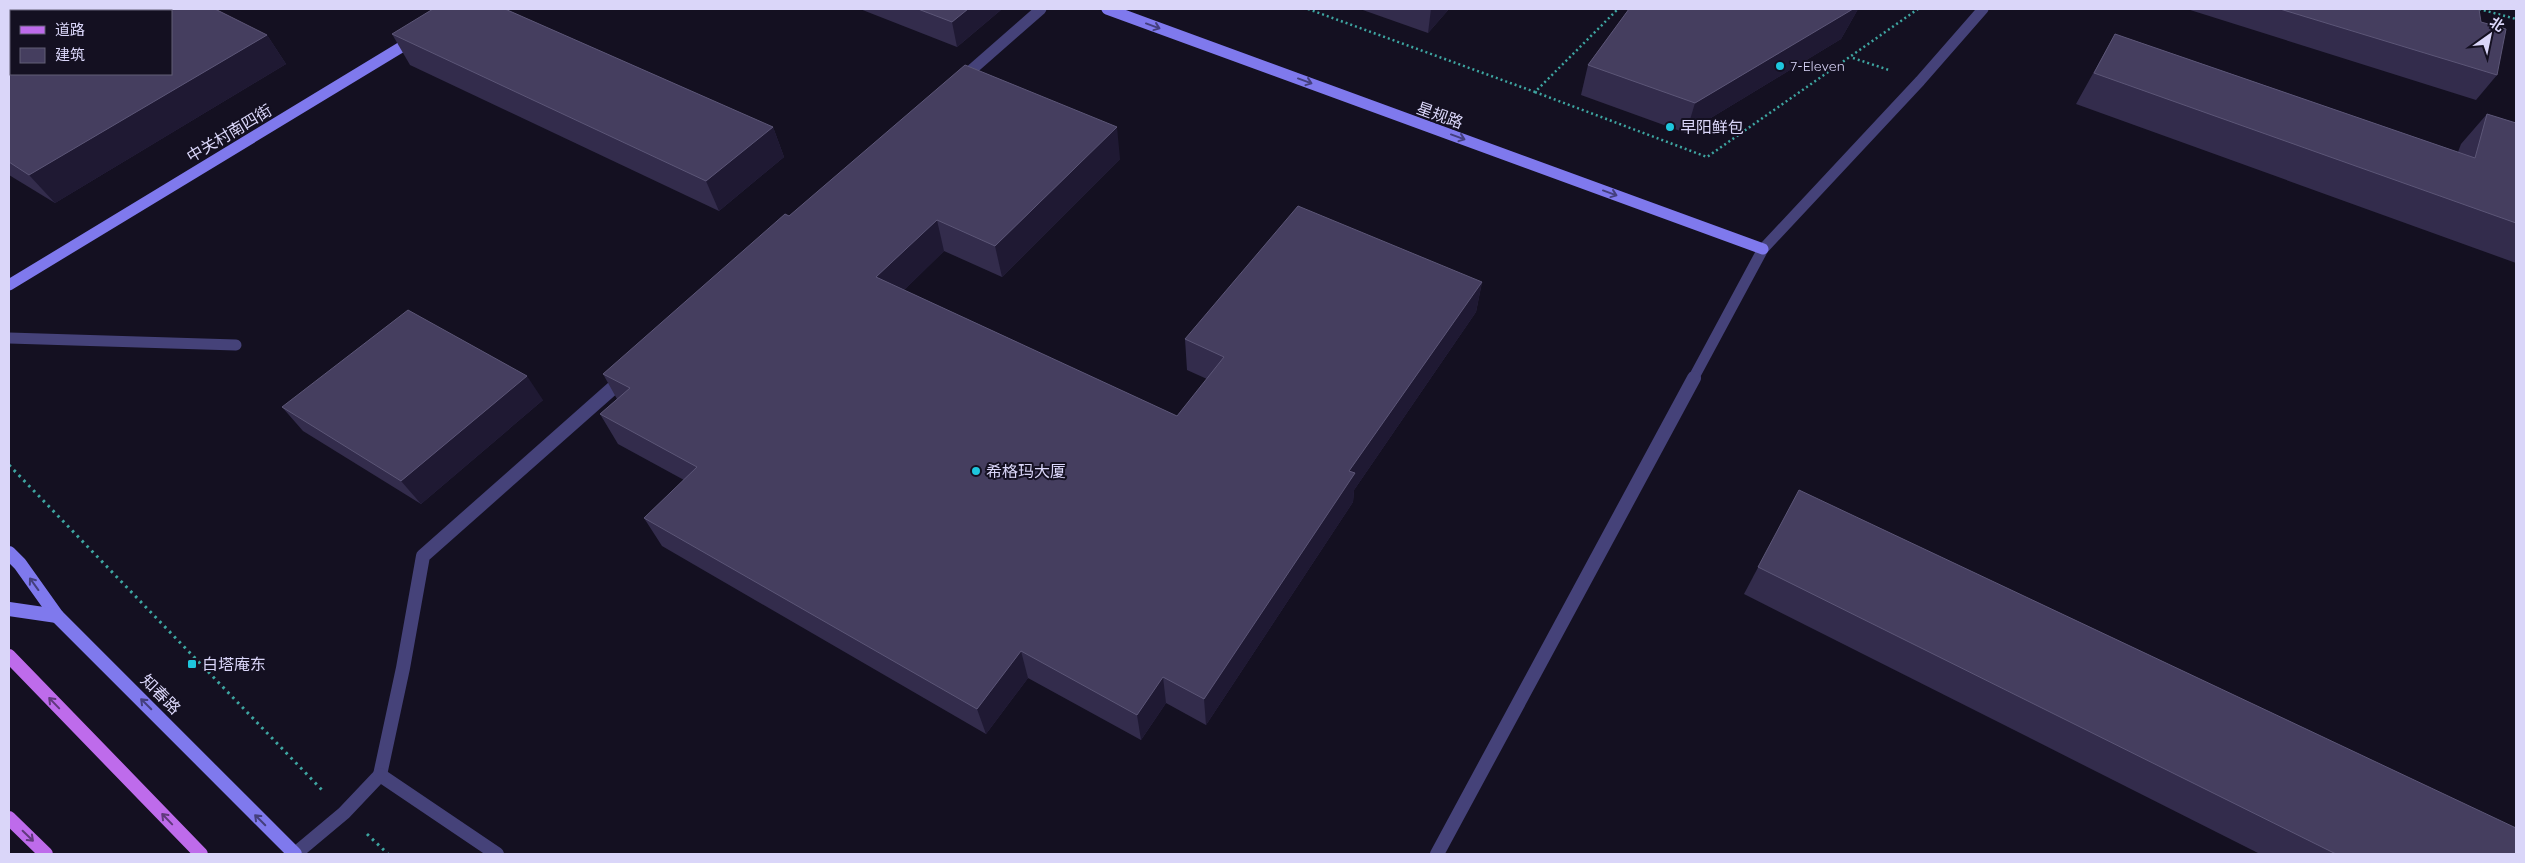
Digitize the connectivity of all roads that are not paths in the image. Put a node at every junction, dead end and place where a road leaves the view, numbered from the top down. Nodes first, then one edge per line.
1 (1041, 9) edge
2 (1107, 9) edge
3 (1983, 9) edge
4 (423, 34) edge
5 (951, 88) edge
6 (1763, 249) junction
7 (9, 285) edge
8 (9, 338) edge
9 (236, 345) dead end
10 (631, 372) edge
11 (9, 553) edge
12 (9, 609) edge
13 (57, 616) junction
14 (9, 656) edge
15 (380, 775) junction
16 (9, 818) edge
17 (46, 854) edge
18 (201, 854) edge
19 (295, 854) edge
20 (497, 854) edge
21 (1437, 854) edge

1 - 5 street
2 -> 6 street, 星规路
3 - 6 street
4 - 7 street, 中关村南四街
6 - 21 street
8 - 9 street
10 - 15 street
13 -> 11 street, 知春路
12 - 13 street
19 -> 13 street, 知春路
18 -> 14 main road
15 - 19 street
15 - 20 street
16 -> 17 main road

